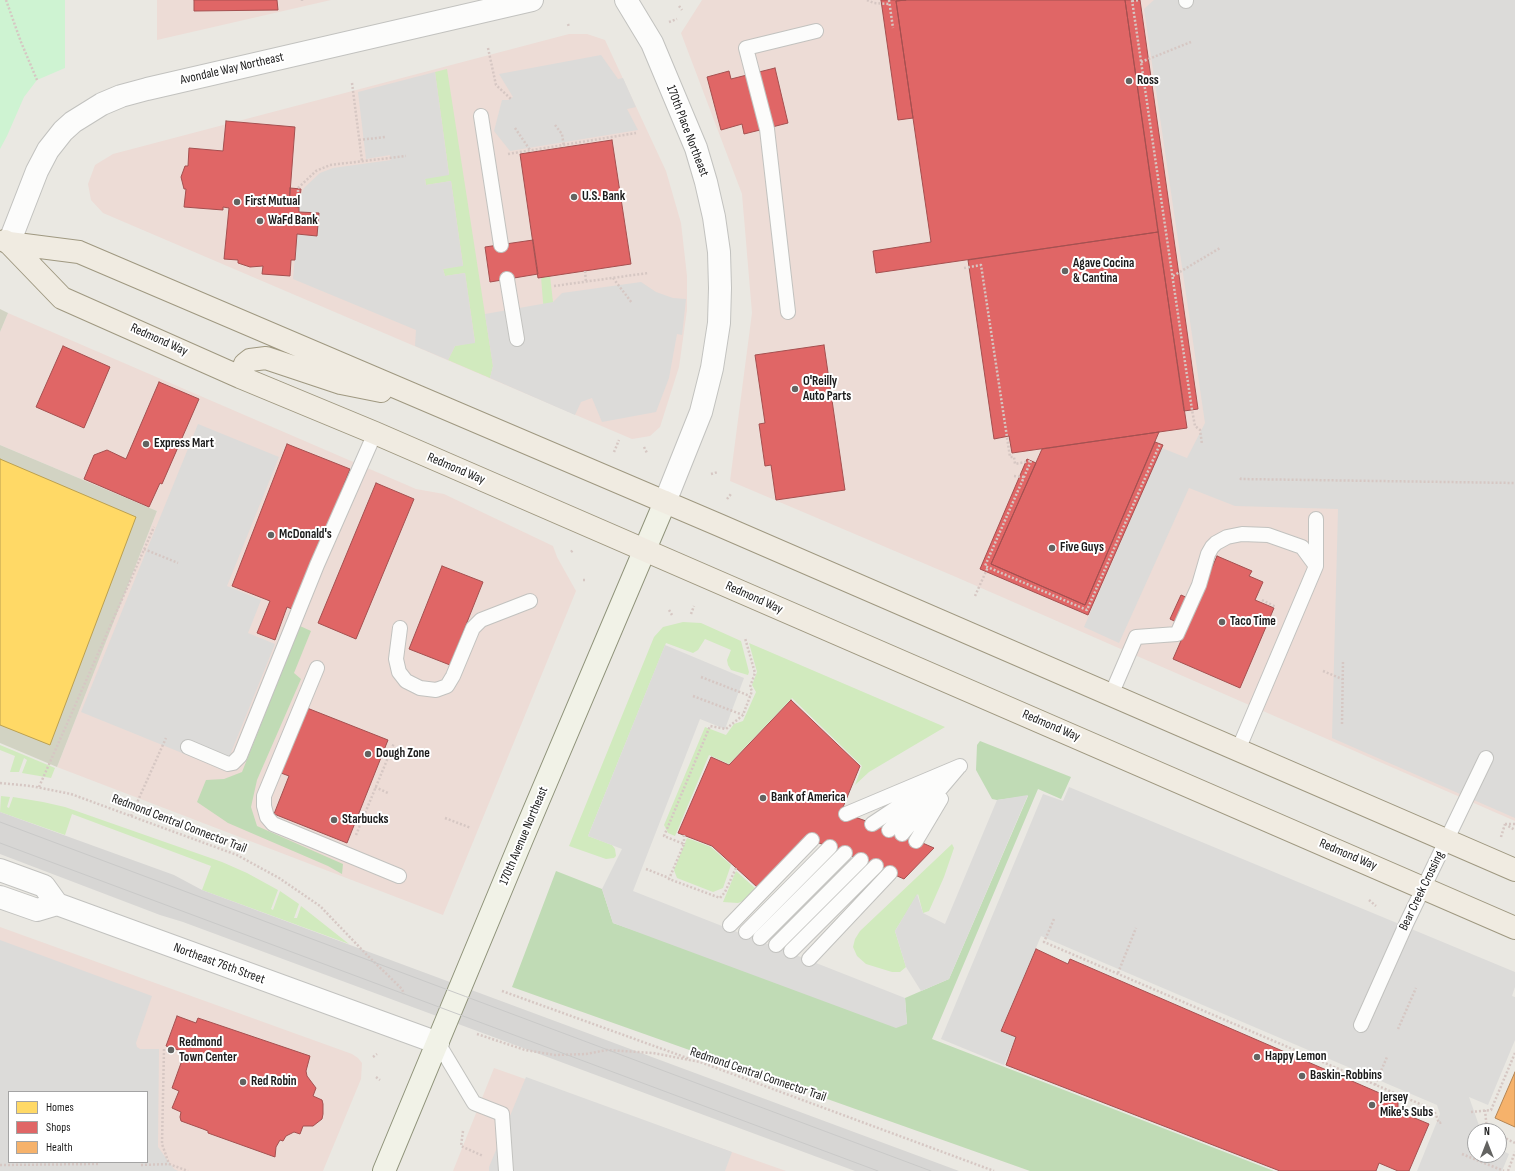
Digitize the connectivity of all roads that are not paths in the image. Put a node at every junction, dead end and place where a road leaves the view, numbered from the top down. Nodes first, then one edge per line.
1 (532, 0) edge
2 (626, 0) edge
3 (816, 32) dead end
4 (481, 116) dead end
5 (5, 241) edge
6 (501, 246) dead end
7 (507, 279) dead end
8 (788, 312) dead end
9 (517, 339) dead end
10 (240, 377) junction
11 (412, 394) junction
12 (374, 433) junction
13 (664, 502) junction
14 (1316, 519) dead end
15 (644, 550) junction
16 (1316, 566) junction
17 (530, 601) dead end
18 (400, 628) dead end
19 (316, 668) dead end
20 (1110, 695) junction
21 (188, 747) dead end
22 (1238, 750) junction
23 (1486, 758) dead end
24 (960, 766) junction
25 (852, 816) dead end
26 (872, 824) dead end
27 (889, 830) dead end
28 (902, 834) dead end
29 (812, 840) dead end
30 (1446, 840) junction
31 (916, 841) dead end
32 (830, 847) dead end
33 (845, 853) dead end
34 (861, 860) dead end
35 (876, 866) dead end
36 (0, 870) edge
37 (1515, 870) edge
38 (890, 873) dead end
39 (399, 876) dead end
40 (1423, 888) junction
41 (0, 897) edge
42 (57, 904) junction
43 (730, 925) dead end
44 (1515, 928) edge
45 (746, 932) dead end
46 (760, 938) dead end
47 (776, 945) dead end
48 (791, 951) dead end
49 (809, 959) dead end
50 (1361, 1025) dead end
51 (438, 1043) junction
52 (384, 1171) edge
53 (506, 1171) edge

1 - 5 street, Avondale Way Northeast
2 - 13 street, 170th Place Northeast
3 - 8 lane
4 - 6 lane
5 - 10 main road, Redmond Way
5 - 11 main road
7 - 9 lane
10 - 11 main road
10 - 12 main road, Redmond Way
11 - 13 main road
12 - 15 main road, Redmond Way
12 - 21 lane
13 - 15 main road, 170th Avenue Northeast
13 - 20 main road
14 - 16 lane
15 - 40 main road, Redmond Way
15 - 51 main road, 170th Avenue Northeast
16 - 20 lane
16 - 22 lane
17 - 18 lane
19 - 39 lane
20 - 22 main road
22 - 30 main road
23 - 30 lane, Bear Creek Crossing
24 - 25 lane
24 - 26 lane
24 - 27 lane
24 - 28 lane
24 - 31 lane
29 - 43 lane
30 - 37 main road
30 - 40 lane, Bear Creek Crossing
32 - 45 lane
33 - 46 lane
34 - 47 lane
35 - 48 lane
36 - 42 street
38 - 49 lane
40 - 44 main road, Redmond Way
40 - 50 lane, Bear Creek Crossing
41 - 42 street
42 - 51 street, Northeast 76th Street
51 - 52 main road, 170th Avenue Northeast
51 - 53 lane

